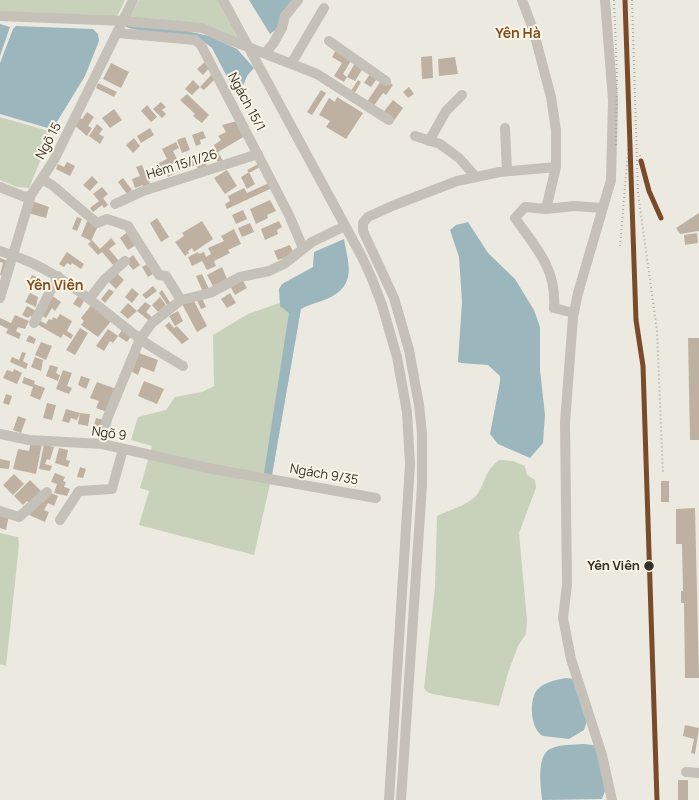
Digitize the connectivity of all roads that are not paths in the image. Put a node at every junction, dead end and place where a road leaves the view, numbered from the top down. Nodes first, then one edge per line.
1 (133, 0) edge
2 (223, 0) edge
3 (298, 0) edge
4 (522, 0) edge
5 (605, 0) edge
6 (324, 8) dead end
7 (0, 16) edge
8 (124, 21) junction
9 (118, 33) junction
10 (329, 41) dead end
11 (249, 48) junction
12 (265, 53) junction
13 (291, 64) junction
14 (386, 81) dead end
15 (462, 95) dead end
16 (390, 120) dead end
17 (506, 128) dead end
18 (415, 136) dead end
19 (429, 141) junction
20 (258, 154) junction
21 (556, 167) junction
22 (507, 171) junction
23 (476, 177) junction
24 (42, 179) junction
25 (0, 187) edge
26 (30, 195) junction
27 (115, 204) dead end
28 (603, 208) junction
29 (546, 209) junction
30 (344, 226) junction
31 (303, 248) junction
32 (0, 251) edge
33 (13, 255) junction
34 (125, 260) dead end
35 (58, 276) junction
36 (0, 298) edge
37 (90, 298) junction
38 (181, 300) junction
39 (574, 313) junction
40 (34, 323) dead end
41 (403, 327) junction
42 (390, 330) junction
43 (140, 339) junction
44 (183, 366) dead end
45 (0, 434) edge
46 (102, 444) junction
47 (123, 449) junction
48 (268, 478) joint
49 (47, 492) dead end
50 (376, 498) dead end
51 (0, 512) edge
52 (60, 520) dead end
53 (686, 772) dead end
54 (699, 773) edge
55 (389, 800) edge
56 (401, 800) edge
57 (612, 800) edge

1 - 8 street, Ngõ 15
2 - 11 street
3 - 12 street
4 - 21 street
5 - 28 street
6 - 13 street
7 - 8 street
8 - 9 street, Ngõ 15
8 - 11 street
9 - 20 street, Ngách 15/1
9 - 24 street, Ngõ 15
10 - 14 street
11 - 12 street
11 - 30 street
12 - 13 street
13 - 16 street
15 - 19 street
17 - 22 street
18 - 19 street
19 - 23 street
20 - 27 street, Hẻm 15/1/26
20 - 31 street, Ngách 15/1
21 - 22 street
21 - 29 street
22 - 23 street
23 - 41 street
24 - 26 street, Ngõ 15
24 - 38 street
25 - 26 street
26 - 33 street, Ngõ 15
28 - 29 street
28 - 39 street
29 - 39 street
30 - 31 street
30 - 42 street
31 - 38 street
32 - 33 street
33 - 35 street
33 - 36 street, Ngõ 15
34 - 37 street
35 - 37 street
35 - 40 street
37 - 43 street
38 - 43 street
39 - 57 street
41 - 42 street
41 - 56 street
42 - 55 street
43 - 44 street
43 - 46 street
45 - 46 street, Ngõ 9
46 - 47 street, Ngõ 9
47 - 48 street, Ngõ 9
47 - 52 street
48 - 50 street, Ngách 9/35
49 - 51 street
53 - 54 street

